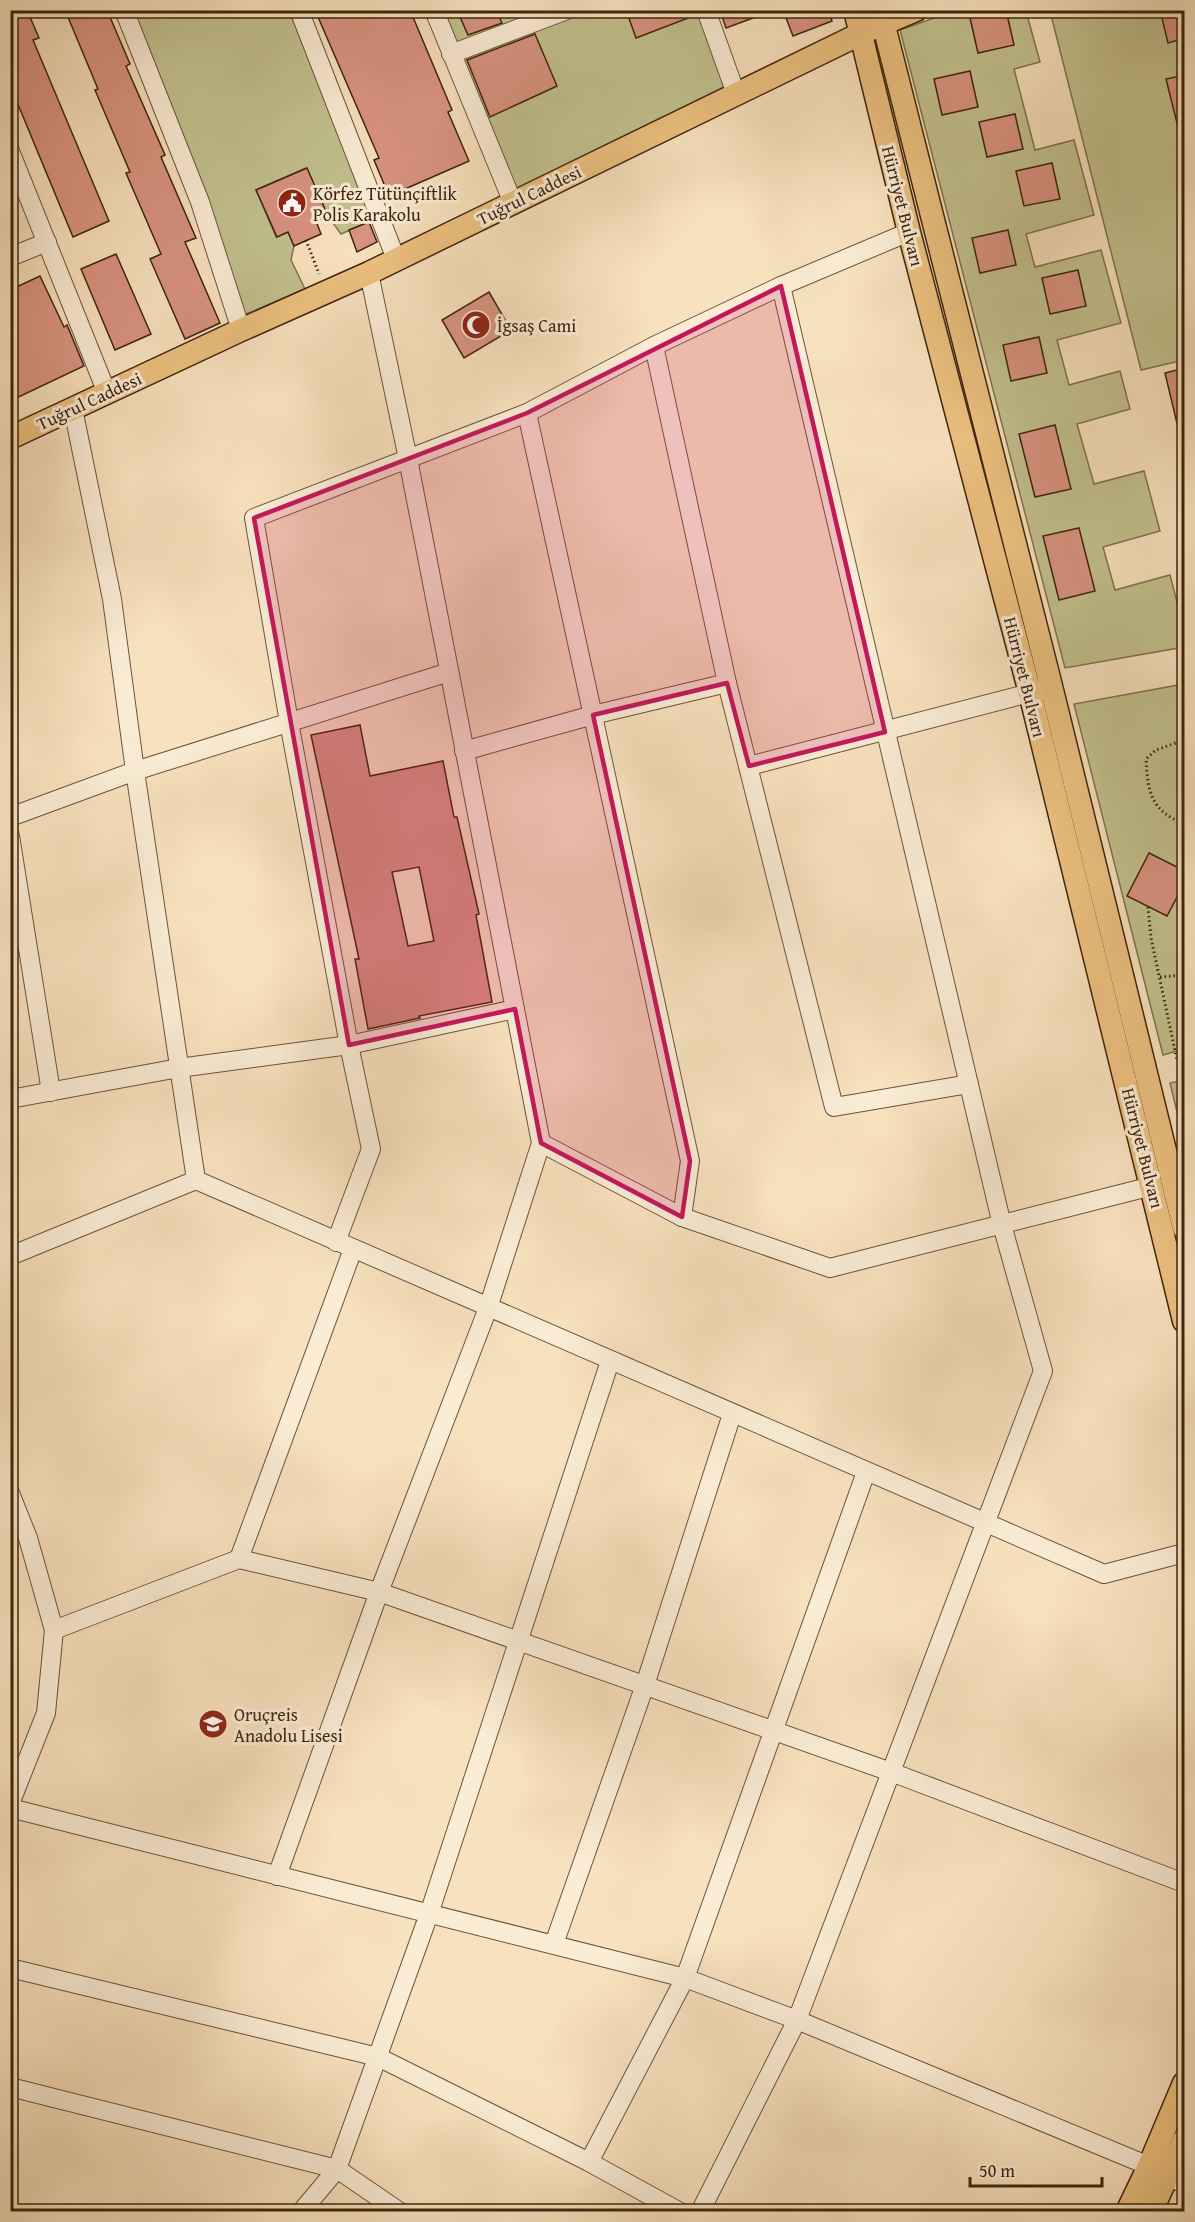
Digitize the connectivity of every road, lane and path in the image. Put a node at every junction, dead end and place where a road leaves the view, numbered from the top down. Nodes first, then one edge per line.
1 (124, 10) edge
2 (299, 10) edge
3 (434, 10) edge
4 (567, 10) edge
5 (706, 10) edge
6 (855, 10) edge
7 (916, 10) edge
8 (882, 17) edge
9 (862, 33) junction
10 (451, 54) junction
11 (736, 94) junction
12 (10, 151) edge
13 (513, 203) junction
14 (909, 232) junction
15 (306, 240) dead end
16 (47, 242) junction
17 (10, 257) edge
18 (396, 259) junction
19 (369, 273) junction
20 (781, 286) junction
21 (324, 293) junction
22 (241, 330) junction
23 (654, 346) junction
24 (107, 393) junction
25 (73, 408) junction
26 (527, 413) junction
27 (10, 438) edge
28 (408, 459) junction
29 (449, 672) junction
30 (727, 683) junction
31 (1040, 690) junction
32 (592, 715) junction
33 (289, 722) junction
34 (885, 732) junction
35 (1185, 740) edge
36 (464, 751) junction
37 (749, 766) junction
38 (135, 771) junction
39 (10, 817) edge
40 (1185, 824) edge
41 (10, 836) edge
42 (1148, 907) dead end
43 (1185, 975) edge
44 (1160, 977) junction
45 (515, 1009) junction
46 (349, 1045) junction
47 (1177, 1060) dead end
48 (179, 1068) junction
49 (969, 1084) junction
50 (51, 1092) junction
51 (10, 1099) edge
52 (541, 1143) junction
53 (196, 1180) junction
54 (1152, 1186) junction
55 (682, 1217) junction
56 (1002, 1225) junction
57 (1185, 1228) edge
58 (344, 1246) junction
59 (10, 1256) edge
60 (488, 1308) junction
61 (1185, 1321) edge
62 (610, 1361) junction
63 (732, 1414) junction
64 (866, 1472) junction
65 (10, 1493) edge
66 (986, 1523) junction
67 (1185, 1553) edge
68 (239, 1559) junction
69 (379, 1592) junction
70 (54, 1630) junction
71 (519, 1640) junction
72 (645, 1685) junction
73 (772, 1730) junction
74 (891, 1772) junction
75 (10, 1806) edge
76 (277, 1876) junction
77 (1185, 1883) edge
78 (429, 1914) junction
79 (554, 1944) junction
80 (10, 1968) edge
81 (685, 1978) junction
82 (797, 2020) junction
83 (378, 2057) junction
84 (1185, 2084) edge
85 (10, 2087) edge
86 (1185, 2140) edge
87 (589, 2162) junction
88 (337, 2169) junction
89 (1167, 2176) edge
90 (301, 2211) edge
91 (400, 2211) edge
92 (680, 2211) edge
93 (700, 2211) edge
94 (1127, 2211) edge
95 (1151, 2211) edge

1 - 22 street
2 - 18 street
3 - 10 street
4 - 10 street
5 - 11 street
6 - 9 main road, Hürriyet Bulvarı
7 - 8 main road, Tuğrul Caddesi
8 - 9 main road, Tuğrul Caddesi
8 - 31 main road, Hürriyet Bulvarı
9 - 11 main road, Tuğrul Caddesi
9 - 14 main road, Hürriyet Bulvarı
10 - 13 street
11 - 13 main road, Tuğrul Caddesi
12 - 16 street
13 - 18 main road, Tuğrul Caddesi
14 - 20 street
14 - 31 main road, Hürriyet Bulvarı
15 - 21 path
16 - 17 street
16 - 24 street
18 - 19 main road, Tuğrul Caddesi
19 - 21 main road, Tuğrul Caddesi
19 - 28 street
20 - 23 street
20 - 34 street
21 - 22 main road, Tuğrul Caddesi
22 - 24 main road, Tuğrul Caddesi
23 - 26 street
23 - 30 street
24 - 25 main road, Tuğrul Caddesi
25 - 27 main road, Tuğrul Caddesi
25 - 38 street
26 - 28 street
26 - 32 street
28 - 29 street
28 - 33 street
29 - 33 street
29 - 36 street
30 - 32 street
30 - 37 street
31 - 34 street
31 - 54 main road, Hürriyet Bulvarı
31 - 57 main road, Hürriyet Bulvarı
32 - 36 street
32 - 55 street
33 - 38 street
33 - 46 street
34 - 37 street
34 - 49 street
35 - 40 path
36 - 45 street
37 - 49 street
38 - 39 street
38 - 48 street
41 - 50 street
42 - 44 path
43 - 44 path
44 - 47 path
45 - 46 street
45 - 52 street
46 - 48 street
46 - 58 street
48 - 50 street
48 - 53 street
49 - 56 street
50 - 51 street
52 - 55 street
52 - 60 street
53 - 58 street
53 - 59 street
54 - 56 street
54 - 61 main road, Hürriyet Bulvarı
55 - 56 street
56 - 66 street
58 - 60 street
58 - 68 street
60 - 62 street
60 - 69 street
62 - 63 street
62 - 71 street
63 - 64 street
63 - 72 street
64 - 66 street
64 - 73 street
65 - 70 street
66 - 67 street
66 - 74 street
68 - 69 street
68 - 70 street
69 - 71 street
69 - 76 street
70 - 75 street
71 - 72 street
71 - 78 street
72 - 73 street
72 - 79 street
73 - 74 street
73 - 81 street
74 - 77 street
74 - 82 street
75 - 76 street
76 - 78 street
78 - 79 street
78 - 83 street
79 - 81 street
80 - 83 street
81 - 82 street
81 - 87 street
82 - 89 street
82 - 93 street
83 - 87 street
83 - 88 street
84 - 89 main road
85 - 88 street
86 - 89 main road
87 - 92 street
88 - 90 street
88 - 91 street
89 - 94 main road
89 - 95 main road

